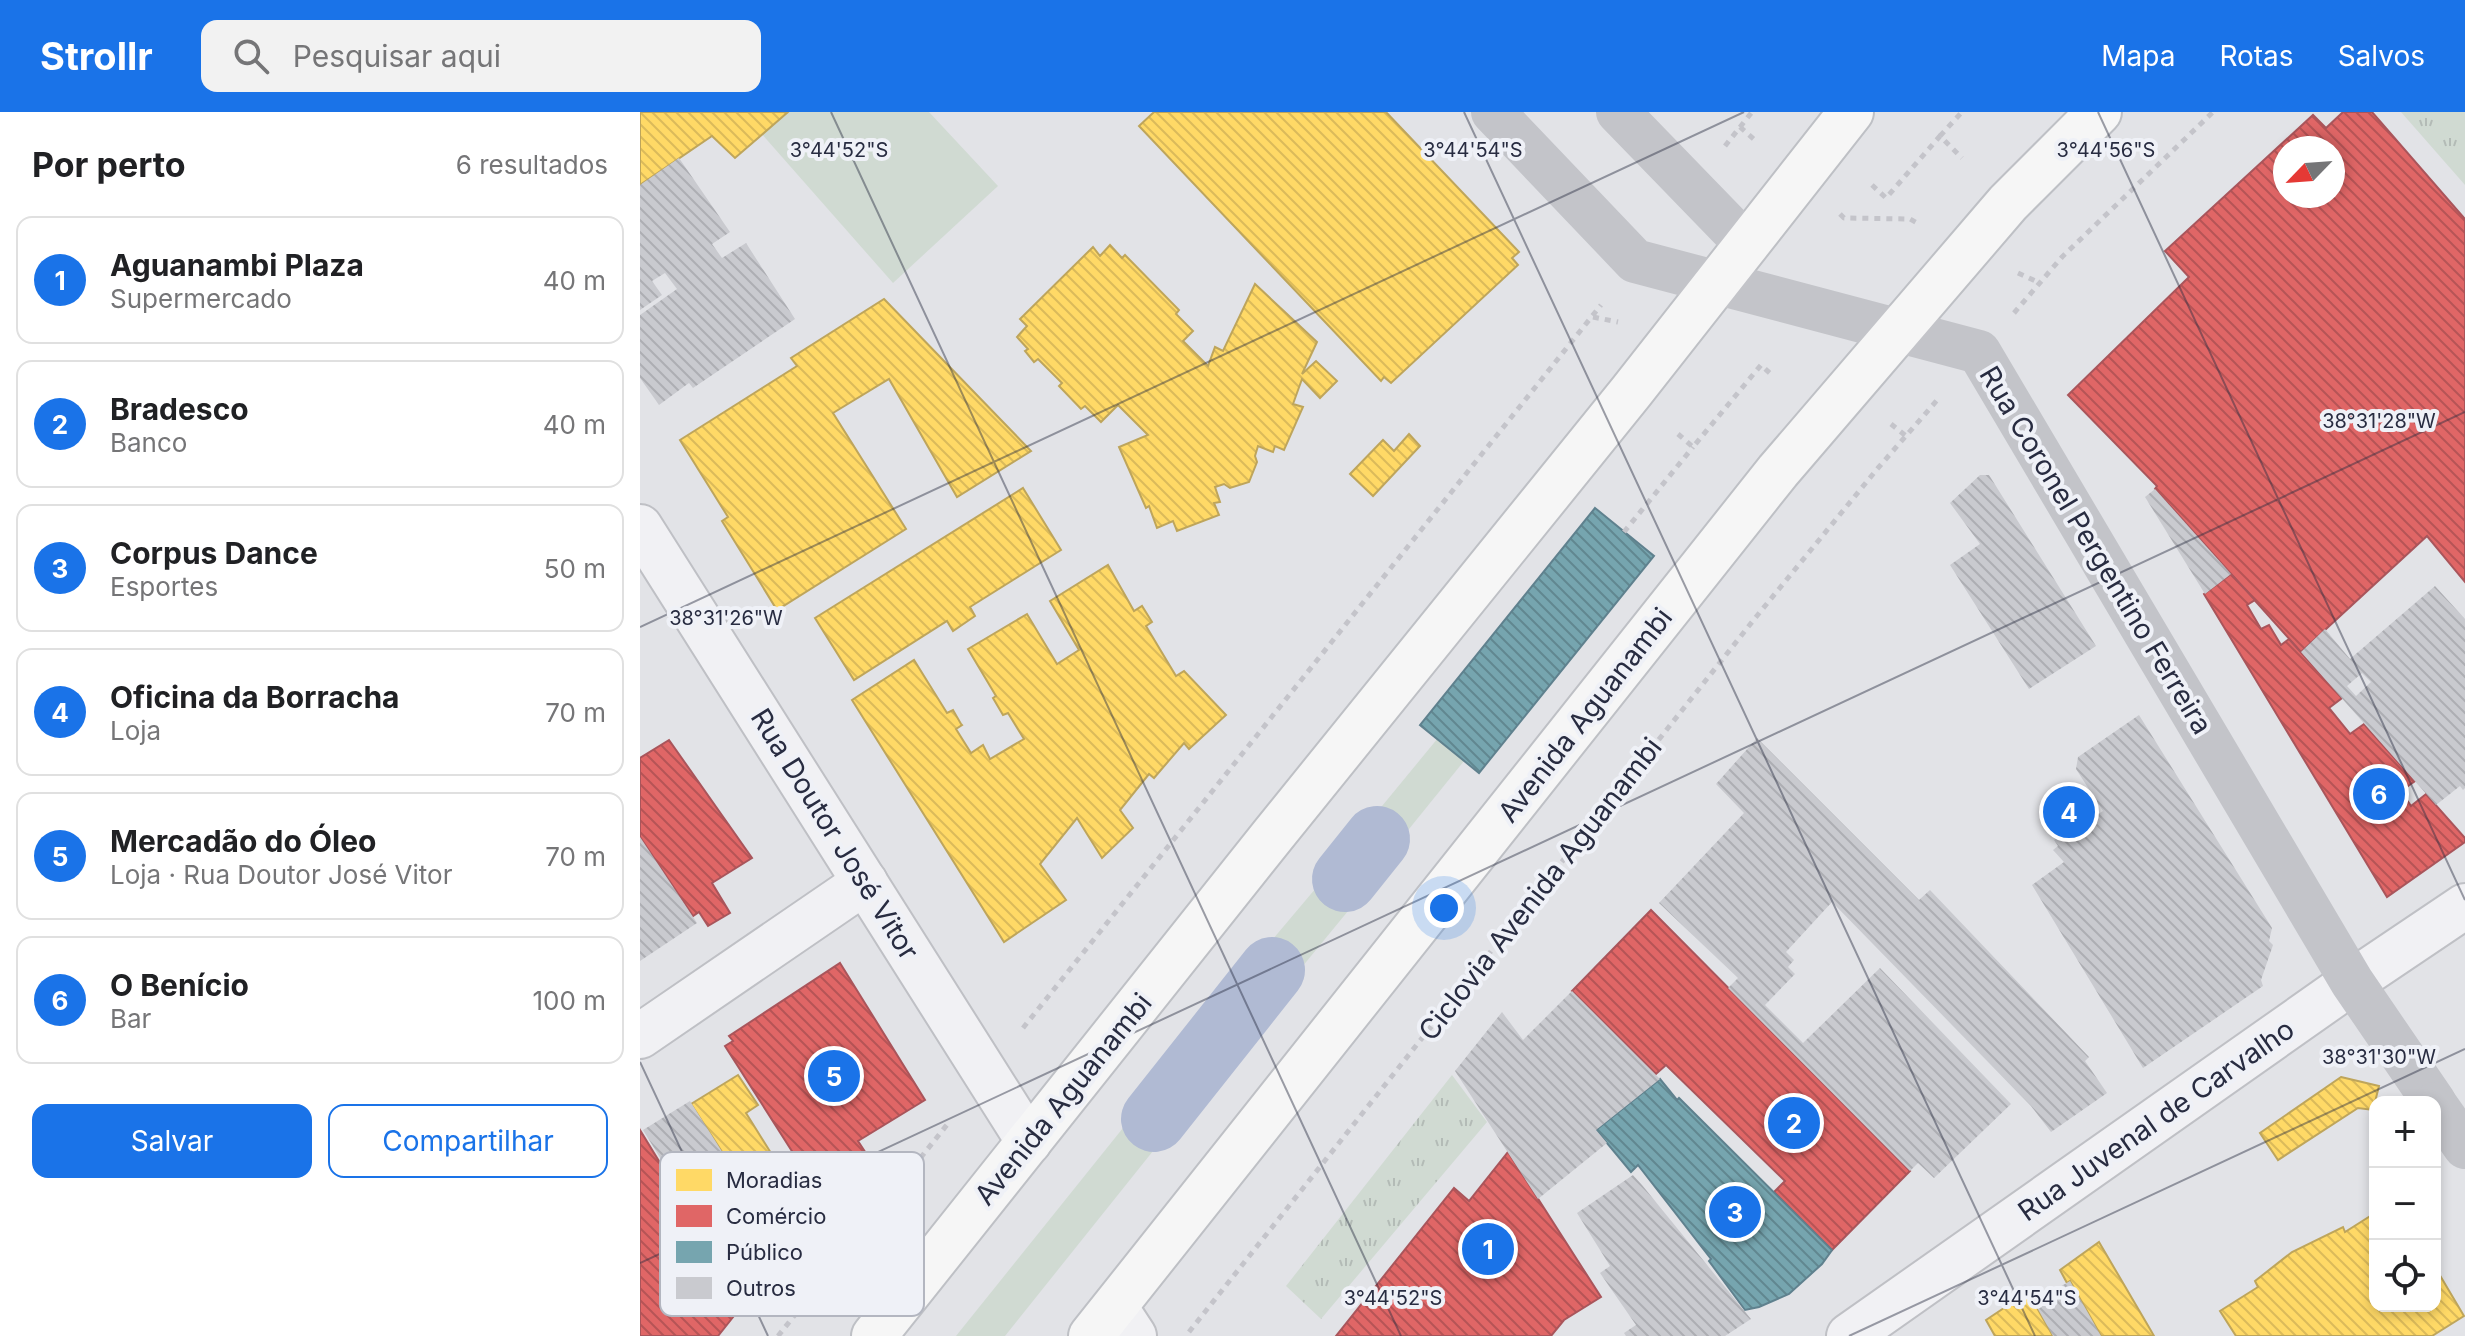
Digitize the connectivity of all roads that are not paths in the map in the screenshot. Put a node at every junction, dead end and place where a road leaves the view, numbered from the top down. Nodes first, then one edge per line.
1 (1493, 112) edge
2 (1618, 112) edge
3 (1851, 112) edge
4 (2099, 112) edge
5 (1747, 245) junction
6 (1717, 281) junction
7 (1899, 329) junction
8 (640, 527) edge
9 (865, 882) junction
10 (2465, 906) edge
11 (2352, 982) junction
12 (640, 1036) edge
13 (2429, 1096) edge
14 (2441, 1113) edge
15 (1029, 1142) junction
16 (2465, 1147) edge
17 (924, 1273) edge
18 (890, 1316) edge
19 (1113, 1326) edge
20 (874, 1336) edge
21 (1849, 1336) edge

1 - 6 street, Rua Coronel Pergentino Ferreira
2 - 5 street
3 - 5 main road, Avenida Aguanambi
4 - 7 main road, Avenida Aguanambi
5 - 6 main road, Avenida Aguanambi
6 - 7 street, Rua Coronel Pergentino Ferreira
6 - 15 main road, Avenida Aguanambi
7 - 11 street, Rua Coronel Pergentino Ferreira
7 - 19 main road, Avenida Aguanambi
8 - 9 street, Rua Doutor José Vitor
9 - 12 street
9 - 15 street, Rua Doutor José Vitor
10 - 11 street, Rua Juvenal de Carvalho
11 - 13 street, Rua Coronel Pergentino Ferreira
11 - 21 street, Rua Juvenal de Carvalho
14 - 16 street, Rua Coronel Pergentino Ferreira
15 - 17 main road, Avenida Aguanambi
18 - 20 main road, Avenida Aguanambi

